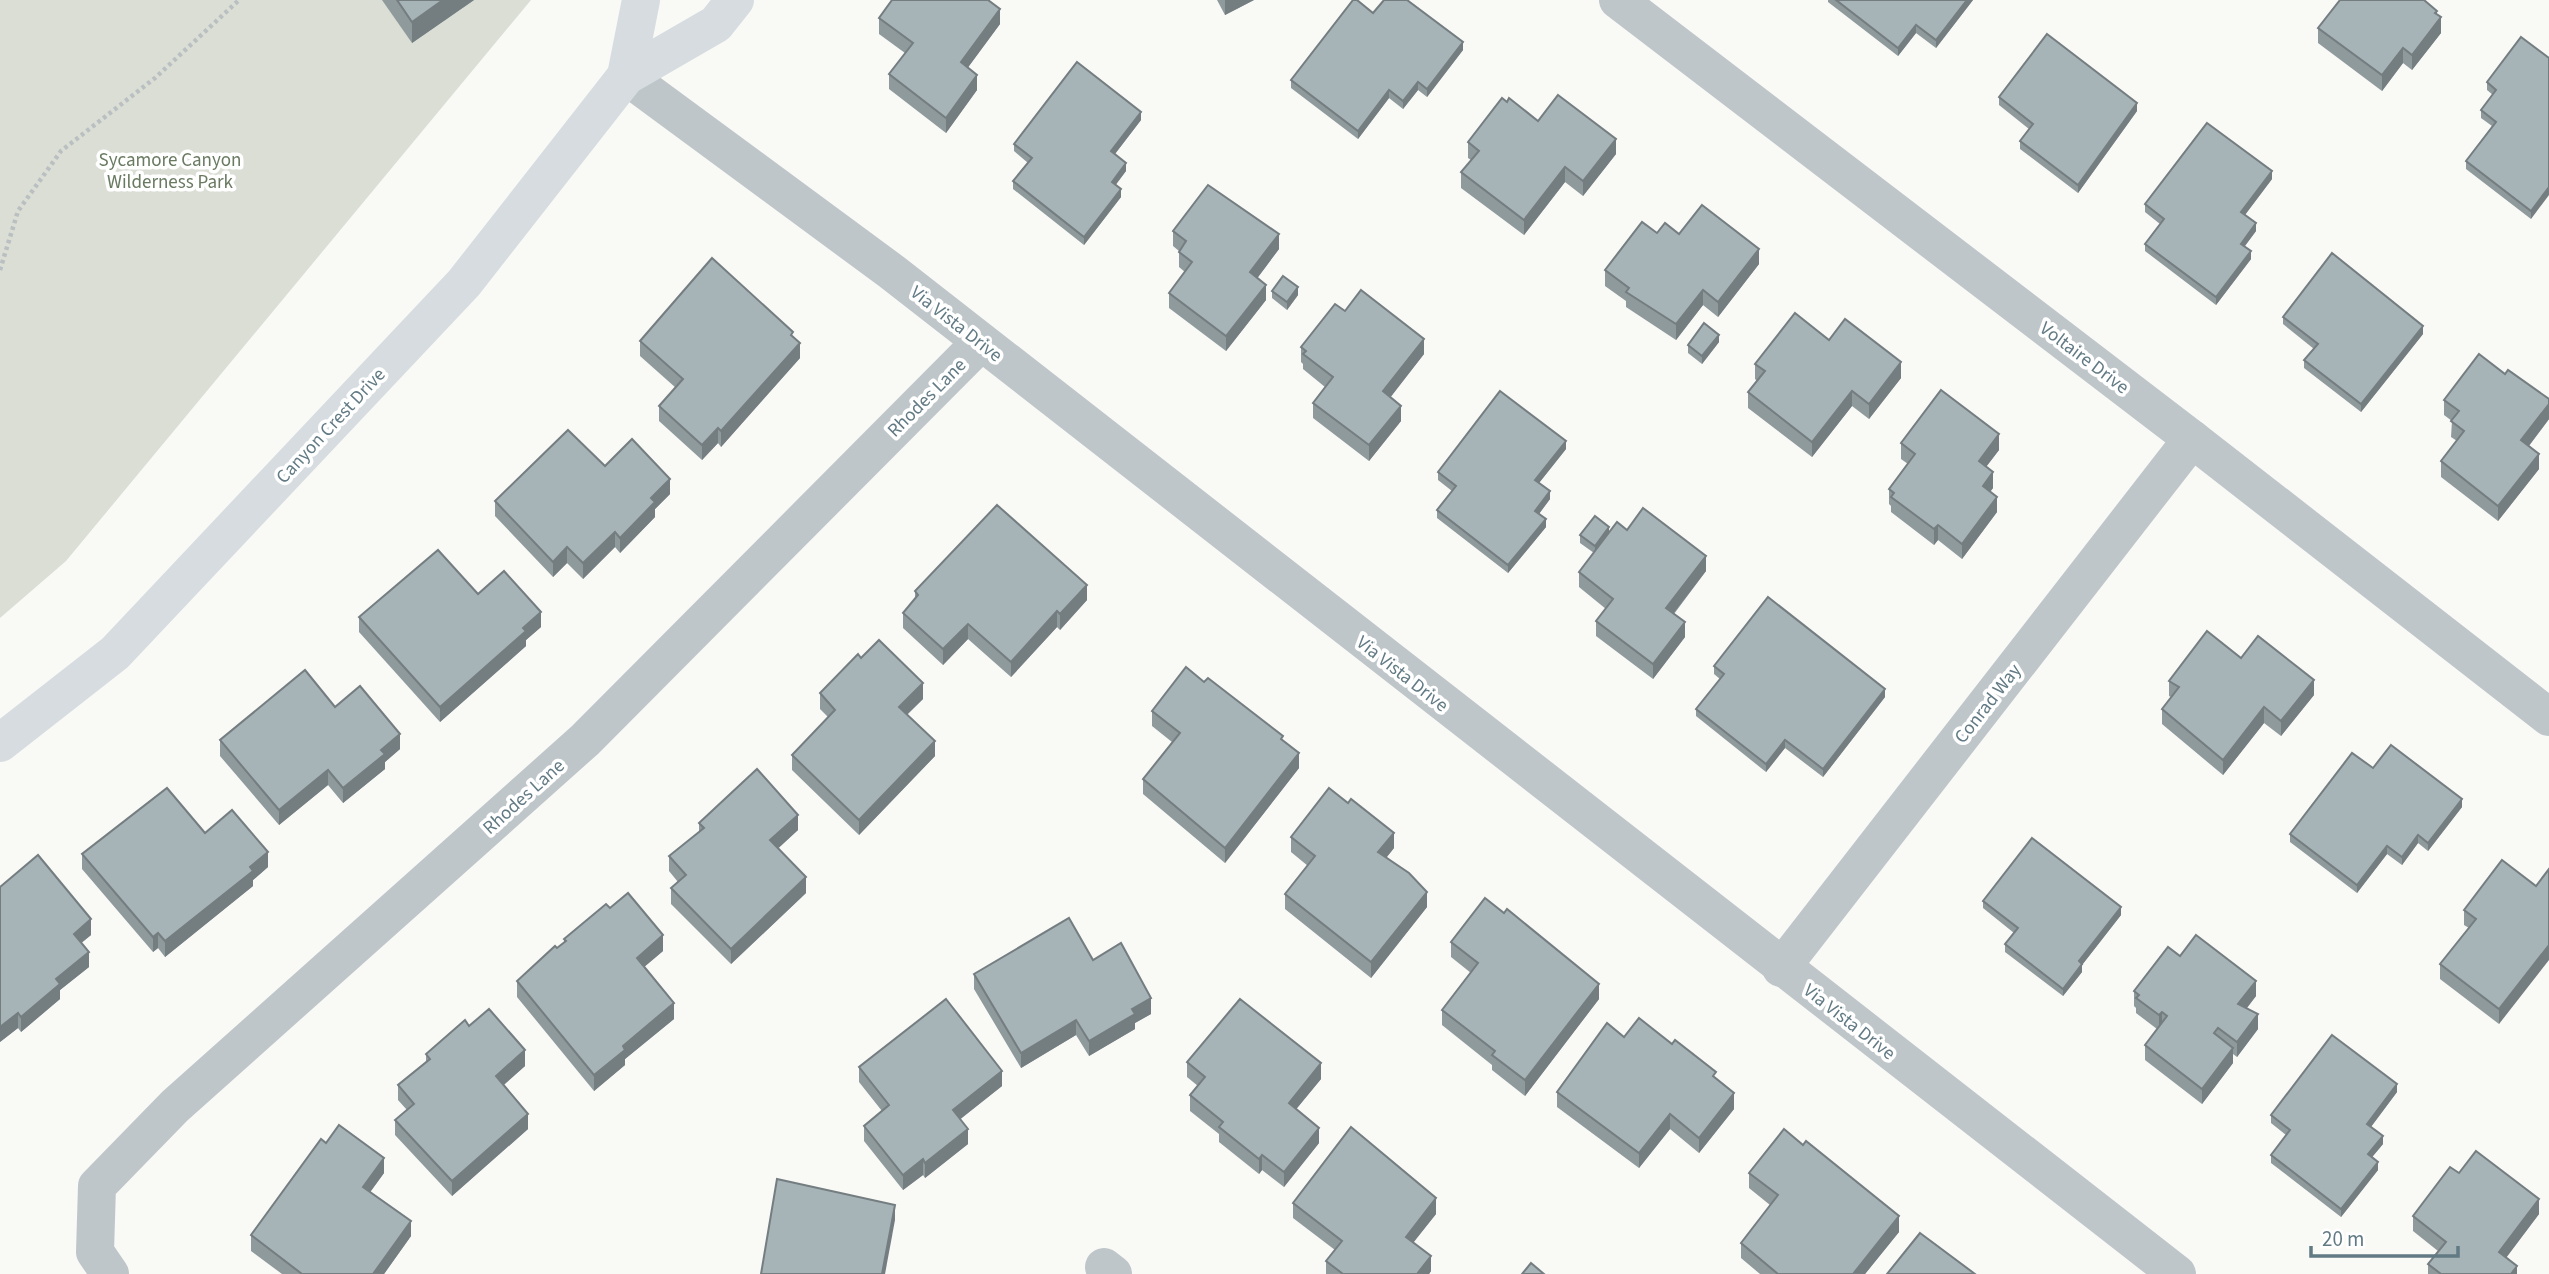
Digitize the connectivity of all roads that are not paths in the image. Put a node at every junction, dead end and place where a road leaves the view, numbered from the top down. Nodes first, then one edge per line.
1 (641, 0) edge
2 (735, 0) edge
3 (1618, 0) edge
4 (626, 76) junction
5 (980, 343) junction
6 (2192, 439) junction
7 (2549, 717) edge
8 (0, 743) edge
9 (1782, 968) junction
10 (103, 1263) edge
11 (2177, 1274) edge

1 - 4 main road, Canyon Crest Drive
2 - 4 main road, Canyon Crest Drive
3 - 6 street, Voltaire Drive
4 - 5 street, Via Vista Drive
4 - 8 main road, Canyon Crest Drive
5 - 9 street, Via Vista Drive
5 - 10 street, Rhodes Lane
6 - 7 street, Voltaire Drive
6 - 9 street, Conrad Way
9 - 11 street, Via Vista Drive

